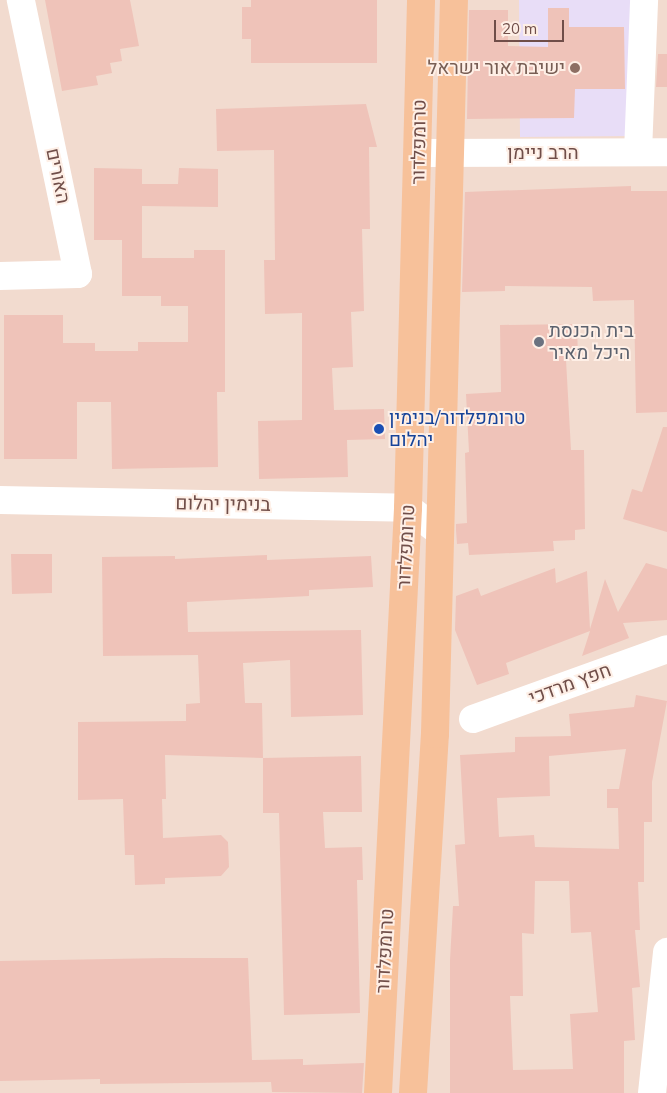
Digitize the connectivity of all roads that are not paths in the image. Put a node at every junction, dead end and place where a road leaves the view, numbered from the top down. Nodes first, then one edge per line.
1 (21, 0) edge
2 (421, 0) edge
3 (454, 0) edge
4 (644, 0) edge
5 (638, 152) junction
6 (667, 152) edge
7 (419, 153) junction
8 (451, 153) junction
9 (0, 276) edge
10 (0, 500) edge
11 (408, 508) junction
12 (439, 531) junction
13 (667, 648) edge
14 (473, 719) dead end
15 (667, 952) edge
16 (378, 1093) edge
17 (413, 1093) edge
18 (652, 1093) edge

1 - 9 street, האורים
2 - 7 main road, טרומפלדור
3 - 8 main road, טרומפלדור
4 - 5 street
5 - 6 street, הרב ניימן
5 - 8 street, הרב ניימן
7 - 8 street, הרב ניימן
7 - 11 main road, טרומפלדור
8 - 12 main road, טרומפלדור
10 - 11 street, בנימין יהלום
11 - 12 street
11 - 16 main road, טרומפלדור
12 - 17 main road, טרומפלדור
13 - 14 street, חפץ מרדכי
15 - 18 street

